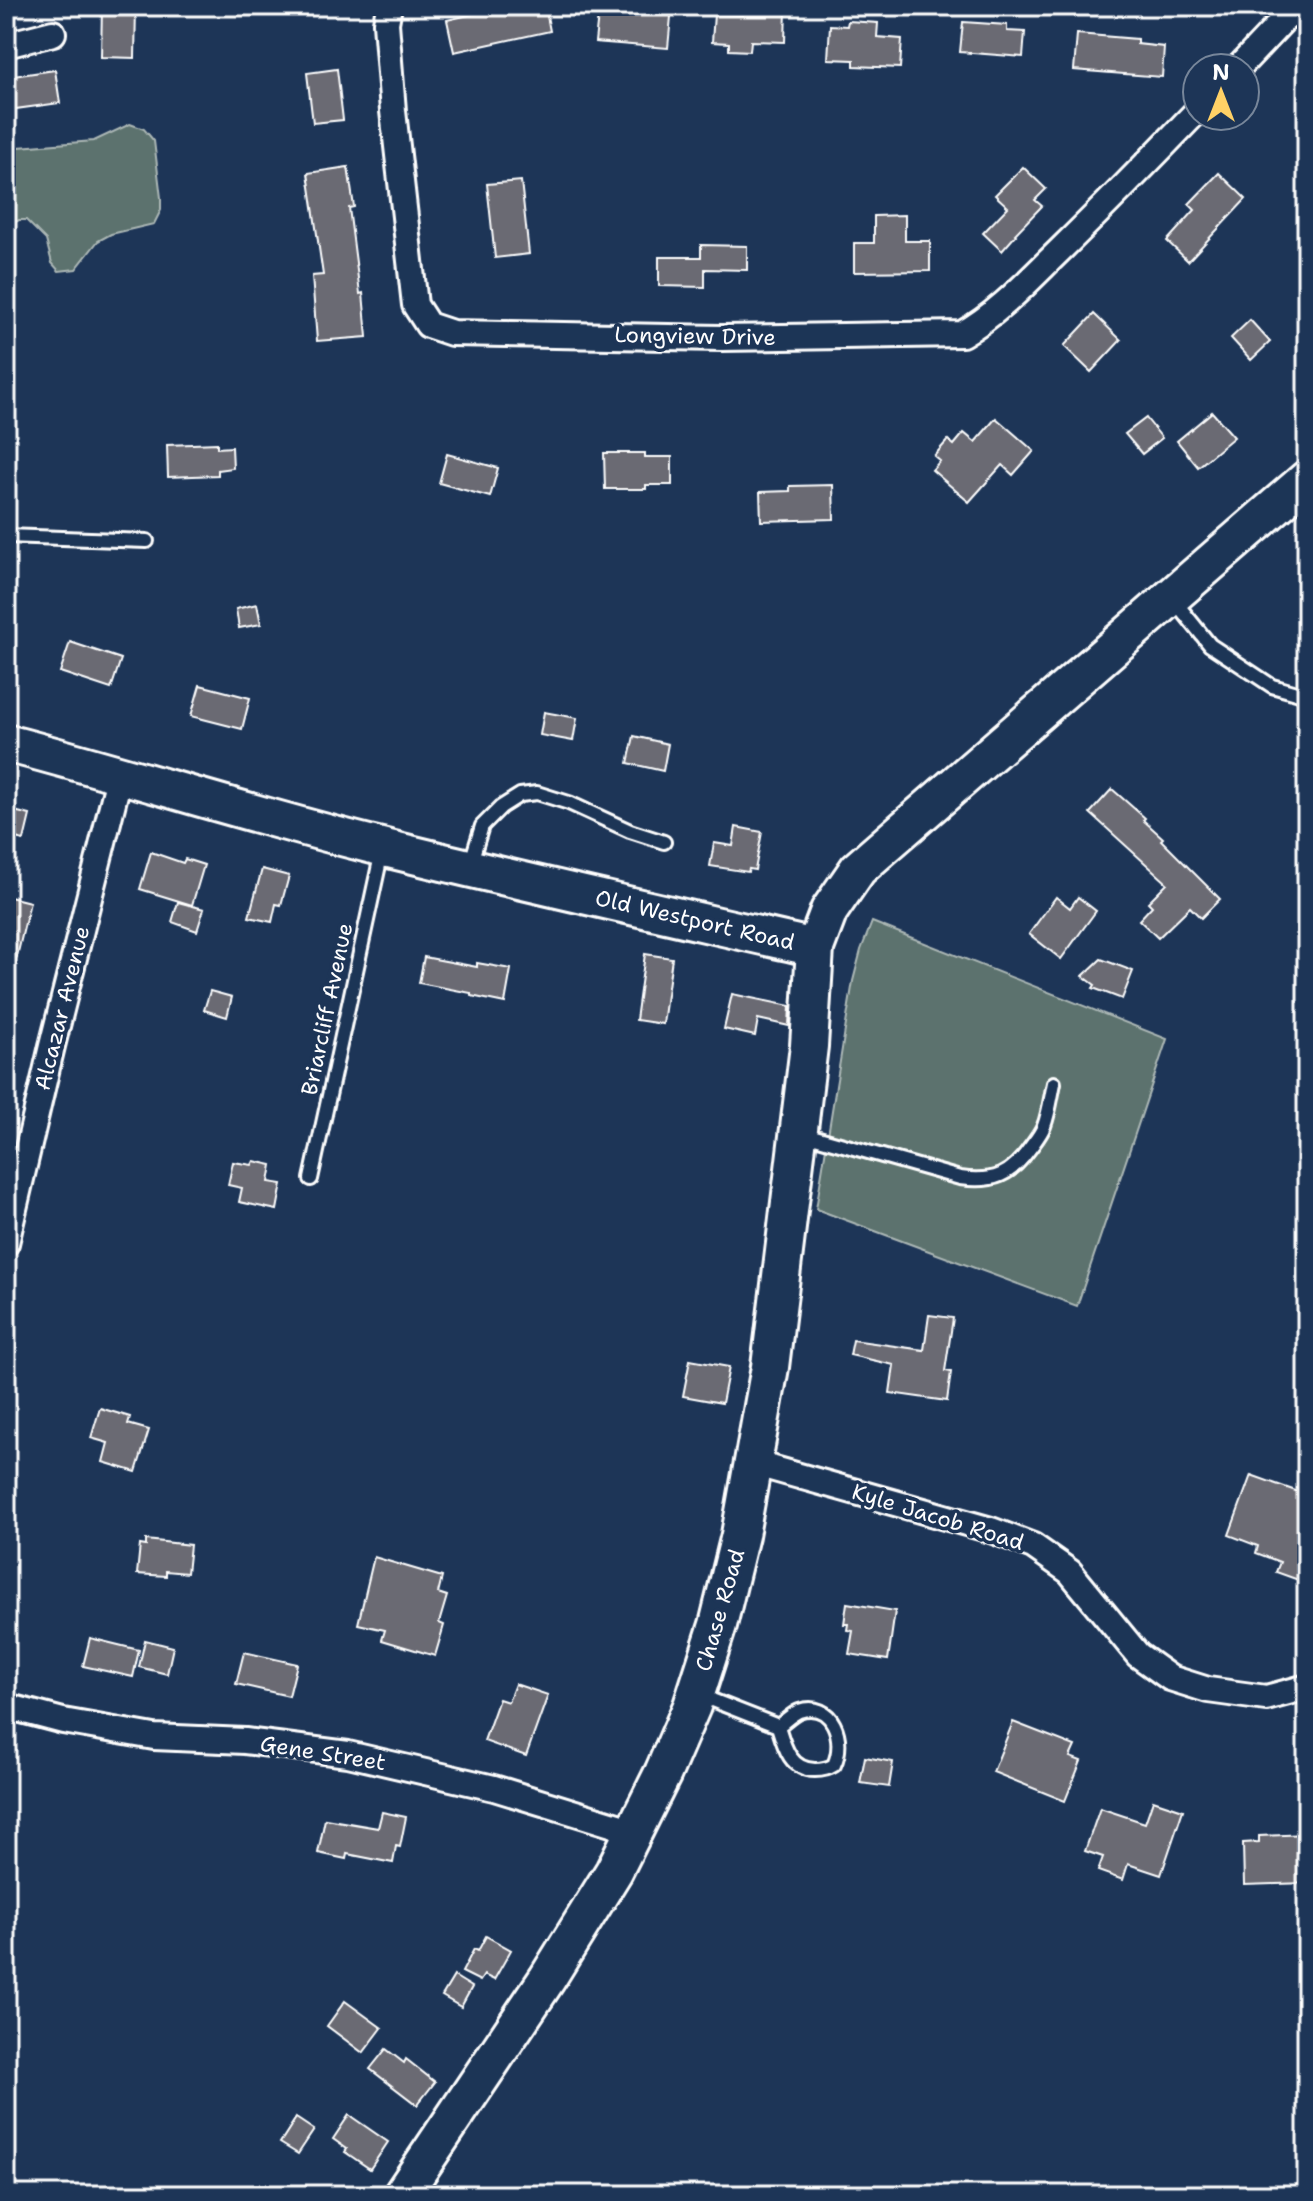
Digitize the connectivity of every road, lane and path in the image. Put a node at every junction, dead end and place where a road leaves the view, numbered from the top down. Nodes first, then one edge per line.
1 (389, 6) edge
2 (1289, 12) edge
3 (53, 33) dead end
4 (6, 45) edge
5 (1253, 52) edge
6 (1181, 128) edge
7 (1307, 479) edge
8 (6, 536) edge
9 (147, 541) dead end
10 (1171, 597) junction
11 (1307, 696) edge
12 (6, 743) edge
13 (120, 774) junction
14 (664, 842) dead end
15 (383, 848) junction
16 (469, 868) junction
17 (815, 948) junction
18 (1054, 1083) dead end
19 (798, 1132) junction
20 (311, 1179) dead end
21 (6, 1243) edge
22 (753, 1463) junction
23 (1307, 1687) edge
24 (696, 1693) junction
25 (6, 1706) edge
26 (778, 1726) junction
27 (634, 1831) junction
28 (402, 2195) edge

1 - 6 street, Longview Drive
2 - 5 street
3 - 4 street
7 - 10 main road, Old Westport Road
8 - 9 lane
10 - 11 lane
10 - 17 main road, Old Westport Road
12 - 13 main road, Old Westport Road
13 - 15 main road, Old Westport Road
13 - 21 street, Alcazar Avenue
14 - 16 lane
15 - 16 main road, Old Westport Road
15 - 20 lane, Briarcliff Avenue
16 - 17 main road, Old Westport Road
17 - 19 main road, Chase Road
18 - 19 lane
19 - 22 main road, Chase Road
22 - 23 street, Kyle Jacob Road
22 - 24 main road, Chase Road
24 - 26 lane
24 - 27 main road, Chase Road
25 - 27 street, Gene Street
26 - 26 lane
27 - 28 main road, Chase Road

